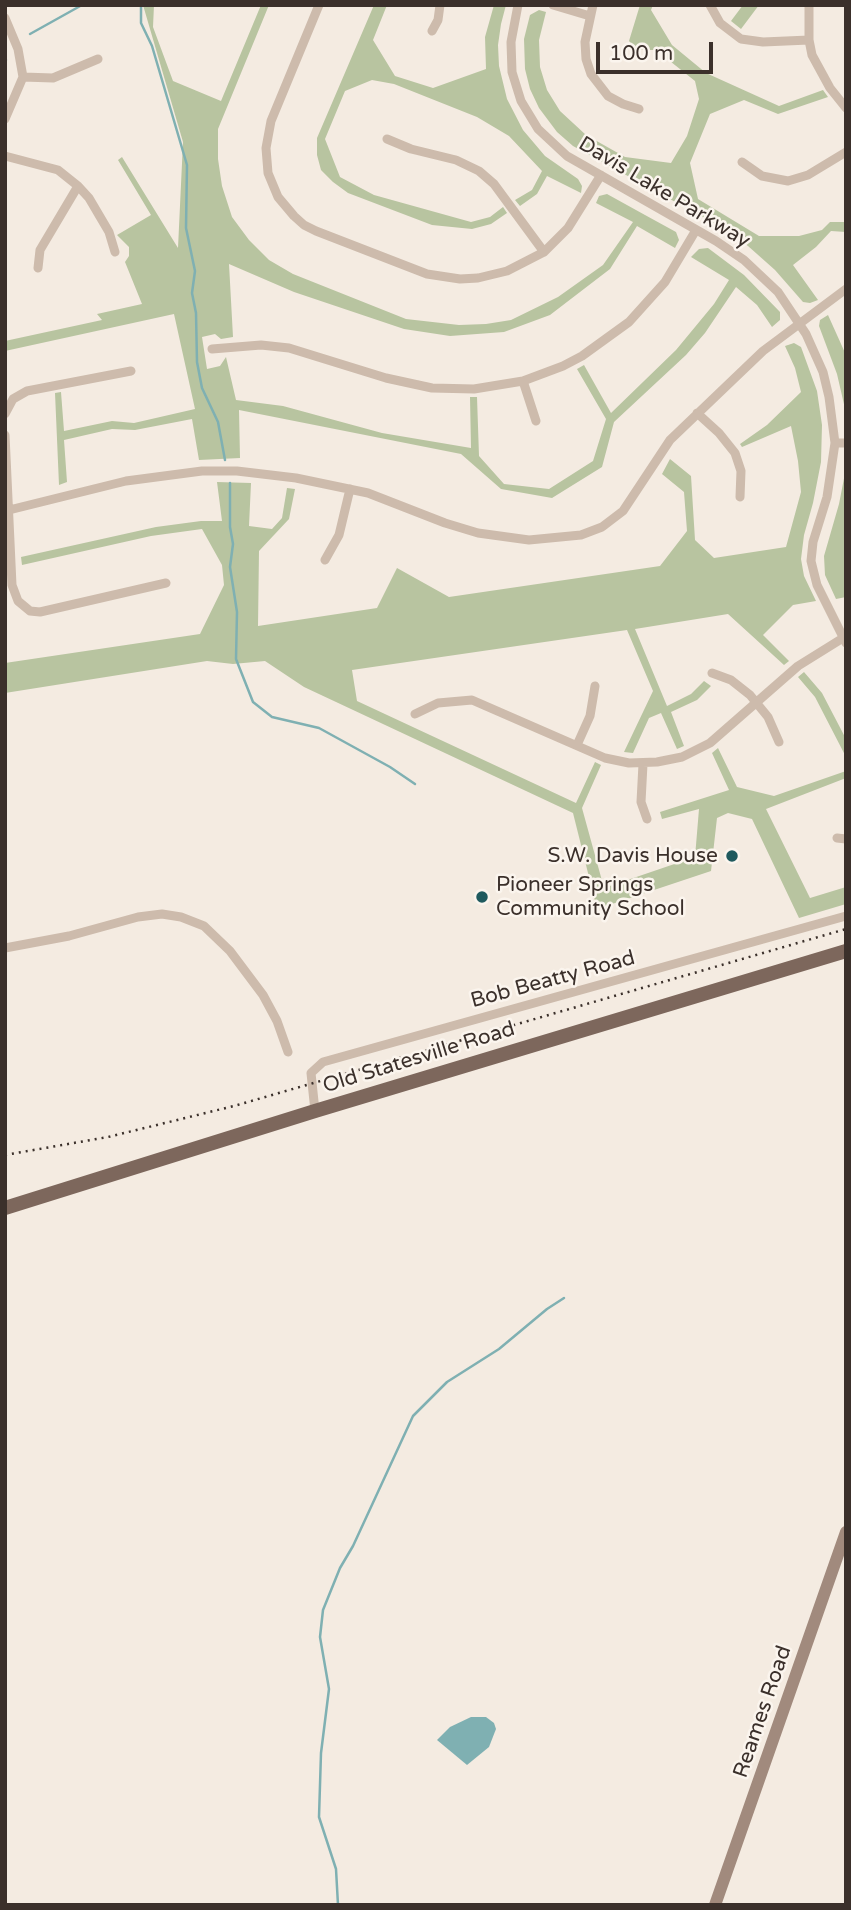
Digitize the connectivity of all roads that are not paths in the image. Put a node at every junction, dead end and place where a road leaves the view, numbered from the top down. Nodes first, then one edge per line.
1 (319, 5) edge
2 (440, 5) edge
3 (518, 5) edge
4 (553, 5) edge
5 (593, 5) edge
6 (710, 5) edge
7 (809, 5) edge
8 (590, 16) junction
9 (5, 18) edge
10 (432, 31) dead end
11 (809, 40) junction
12 (98, 59) dead end
13 (23, 77) junction
14 (846, 107) edge
15 (639, 109) dead end
16 (5, 118) edge
17 (387, 139) dead end
18 (846, 152) edge
19 (5, 156) edge
20 (742, 162) dead end
21 (601, 175) junction
22 (78, 186) junction
23 (696, 230) junction
24 (544, 251) junction
25 (115, 252) dead end
26 (38, 268) dead end
27 (846, 289) edge
28 (800, 323) junction
29 (212, 349) dead end
30 (131, 371) dead end
31 (523, 381) junction
32 (696, 413) junction
33 (5, 414) edge
34 (536, 421) dead end
35 (5, 435) edge
36 (835, 443) junction
37 (846, 443) edge
38 (350, 489) junction
39 (740, 497) dead end
40 (7, 511) edge
41 (325, 560) dead end
42 (166, 583) dead end
43 (844, 640) edge
44 (712, 673) dead end
45 (595, 686) dead end
46 (756, 702) junction
47 (415, 714) dead end
48 (779, 742) dead end
49 (577, 745) junction
50 (643, 764) junction
51 (647, 818) dead end
52 (846, 916) edge
53 (5, 948) edge
54 (846, 951) edge
55 (288, 1052) dead end
56 (315, 1111) junction
57 (5, 1209) edge
58 (846, 1532) edge
59 (715, 1905) edge

1 - 24 street
2 - 10 street
3 - 21 street, Davis Lake Parkway
4 - 8 street
5 - 8 street
6 - 11 street
7 - 11 street
8 - 15 street
9 - 13 street
11 - 14 street
12 - 13 street
13 - 16 street
17 - 24 street
18 - 20 street
19 - 22 street
21 - 23 street, Davis Lake Parkway
21 - 24 street
22 - 25 street
22 - 26 street
23 - 28 street, Davis Lake Parkway
23 - 31 street
27 - 28 street
28 - 32 street
28 - 36 street, Davis Lake Parkway
29 - 31 street
30 - 33 street
31 - 34 street
32 - 38 street
32 - 39 street
35 - 40 street
36 - 37 street
36 - 43 street, Davis Lake Parkway
38 - 40 street
38 - 41 street
40 - 42 street
43 - 46 street
44 - 46 street
45 - 49 street
46 - 48 street
46 - 50 street
47 - 49 street
49 - 50 street
50 - 51 street
52 - 56 street, Bob Beatty Road
53 - 55 street
54 - 56 main road, Old Statesville Road
56 - 57 main road, Old Statesville Road
58 - 59 main road, Reames Road

